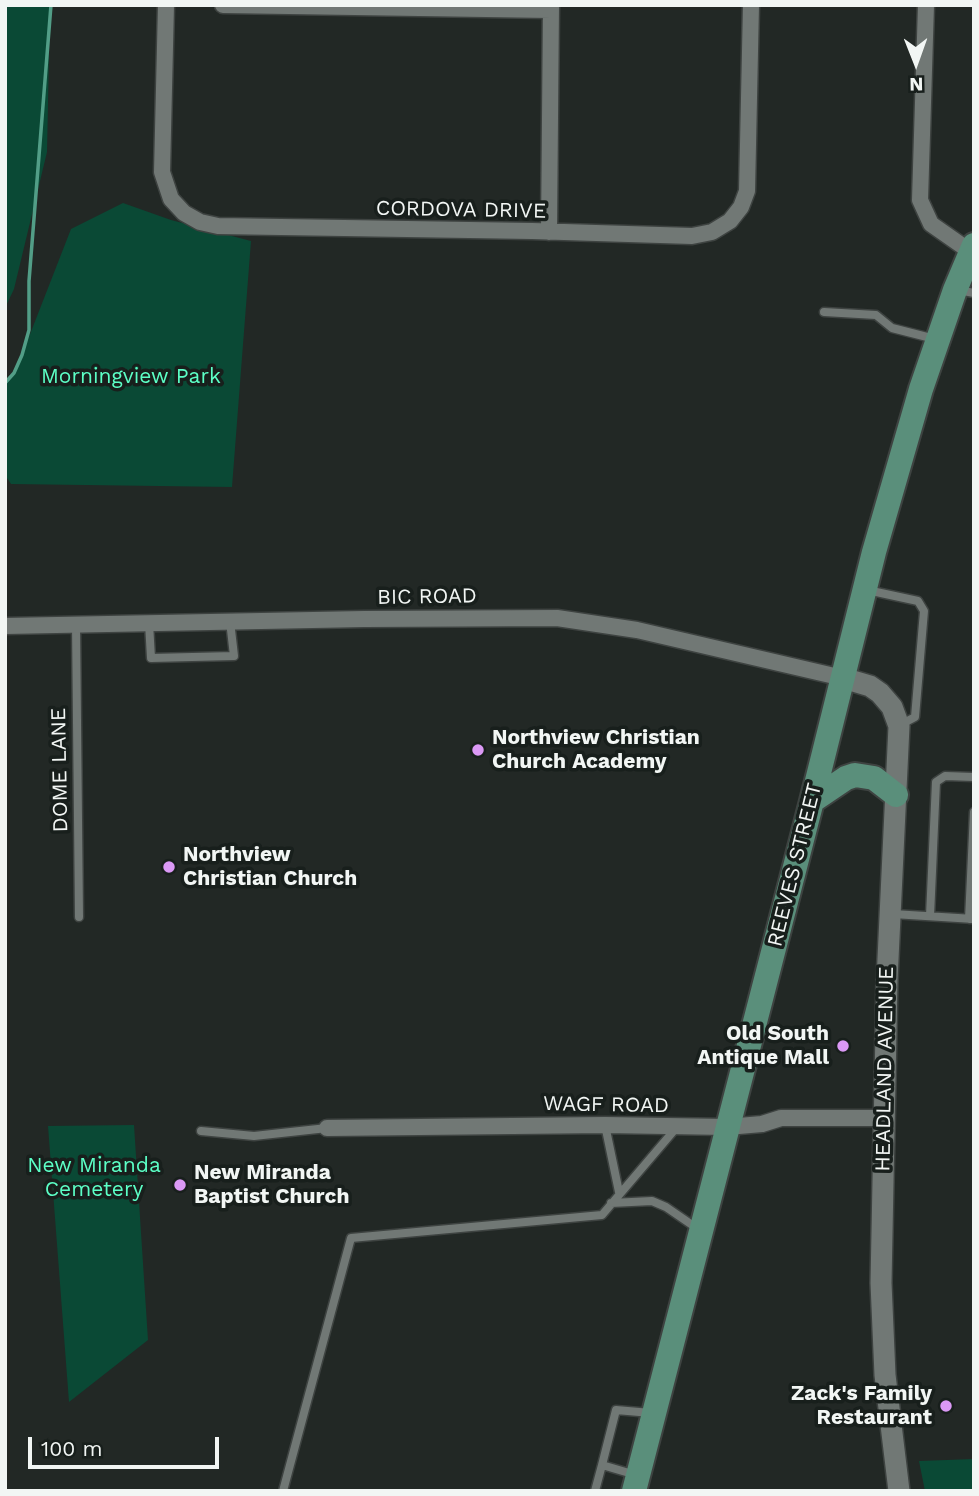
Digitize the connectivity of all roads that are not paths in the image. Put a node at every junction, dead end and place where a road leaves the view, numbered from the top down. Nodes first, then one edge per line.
1 (166, 5) edge
2 (223, 5) edge
3 (751, 5) edge
4 (926, 5) edge
5 (551, 8) edge
6 (549, 233) junction
7 (972, 248) edge
8 (964, 292) edge
9 (824, 312) dead end
10 (937, 340) junction
11 (864, 589) junction
12 (230, 621) junction
13 (149, 622) junction
14 (76, 624) junction
15 (5, 626) edge
16 (843, 678) junction
17 (899, 726) junction
18 (974, 777) edge
19 (896, 795) junction
20 (812, 801) junction
21 (974, 813) edge
22 (890, 914) junction
23 (930, 916) junction
24 (79, 917) dead end
25 (971, 919) edge
26 (884, 1118) junction
27 (605, 1125) junction
28 (677, 1127) junction
29 (727, 1127) junction
30 (327, 1128) joint
31 (201, 1131) dead end
32 (619, 1192) junction
33 (611, 1203) junction
34 (700, 1230) junction
35 (654, 1414) junction
36 (602, 1465) junction
37 (636, 1483) edge
38 (283, 1491) edge
39 (595, 1491) edge
40 (899, 1491) edge

1 - 6 street, CORDOVA DRIVE
2 - 5 street
3 - 6 street, CORDOVA DRIVE
4 - 7 street
5 - 6 street
7 - 8 main road, REEVES STREET
8 - 10 main road, REEVES STREET
9 - 10 lane
10 - 11 main road, REEVES STREET
11 - 16 main road, REEVES STREET
11 - 17 lane
12 - 13 street, BIC ROAD
12 - 13 lane
12 - 16 street, BIC ROAD
13 - 14 street, BIC ROAD
14 - 15 street, BIC ROAD
14 - 24 lane, DOME LANE
16 - 17 main road
16 - 20 main road, REEVES STREET
17 - 19 main road, HEADLAND AVENUE
18 - 23 lane
19 - 20 main road
19 - 22 main road, HEADLAND AVENUE
20 - 29 main road, REEVES STREET
21 - 25 lane
22 - 23 lane
22 - 26 main road, HEADLAND AVENUE
23 - 25 lane
26 - 29 street, WAGF ROAD
26 - 40 main road, HEADLAND AVENUE
27 - 28 street, WAGF ROAD
27 - 30 street, WAGF ROAD
27 - 32 lane
28 - 29 street, WAGF ROAD
28 - 32 lane
29 - 34 main road, REEVES STREET
30 - 31 lane
32 - 33 lane
33 - 34 lane
33 - 38 lane
34 - 35 main road, REEVES STREET
35 - 36 lane
35 - 37 main road, REEVES STREET
36 - 37 lane
36 - 39 lane

